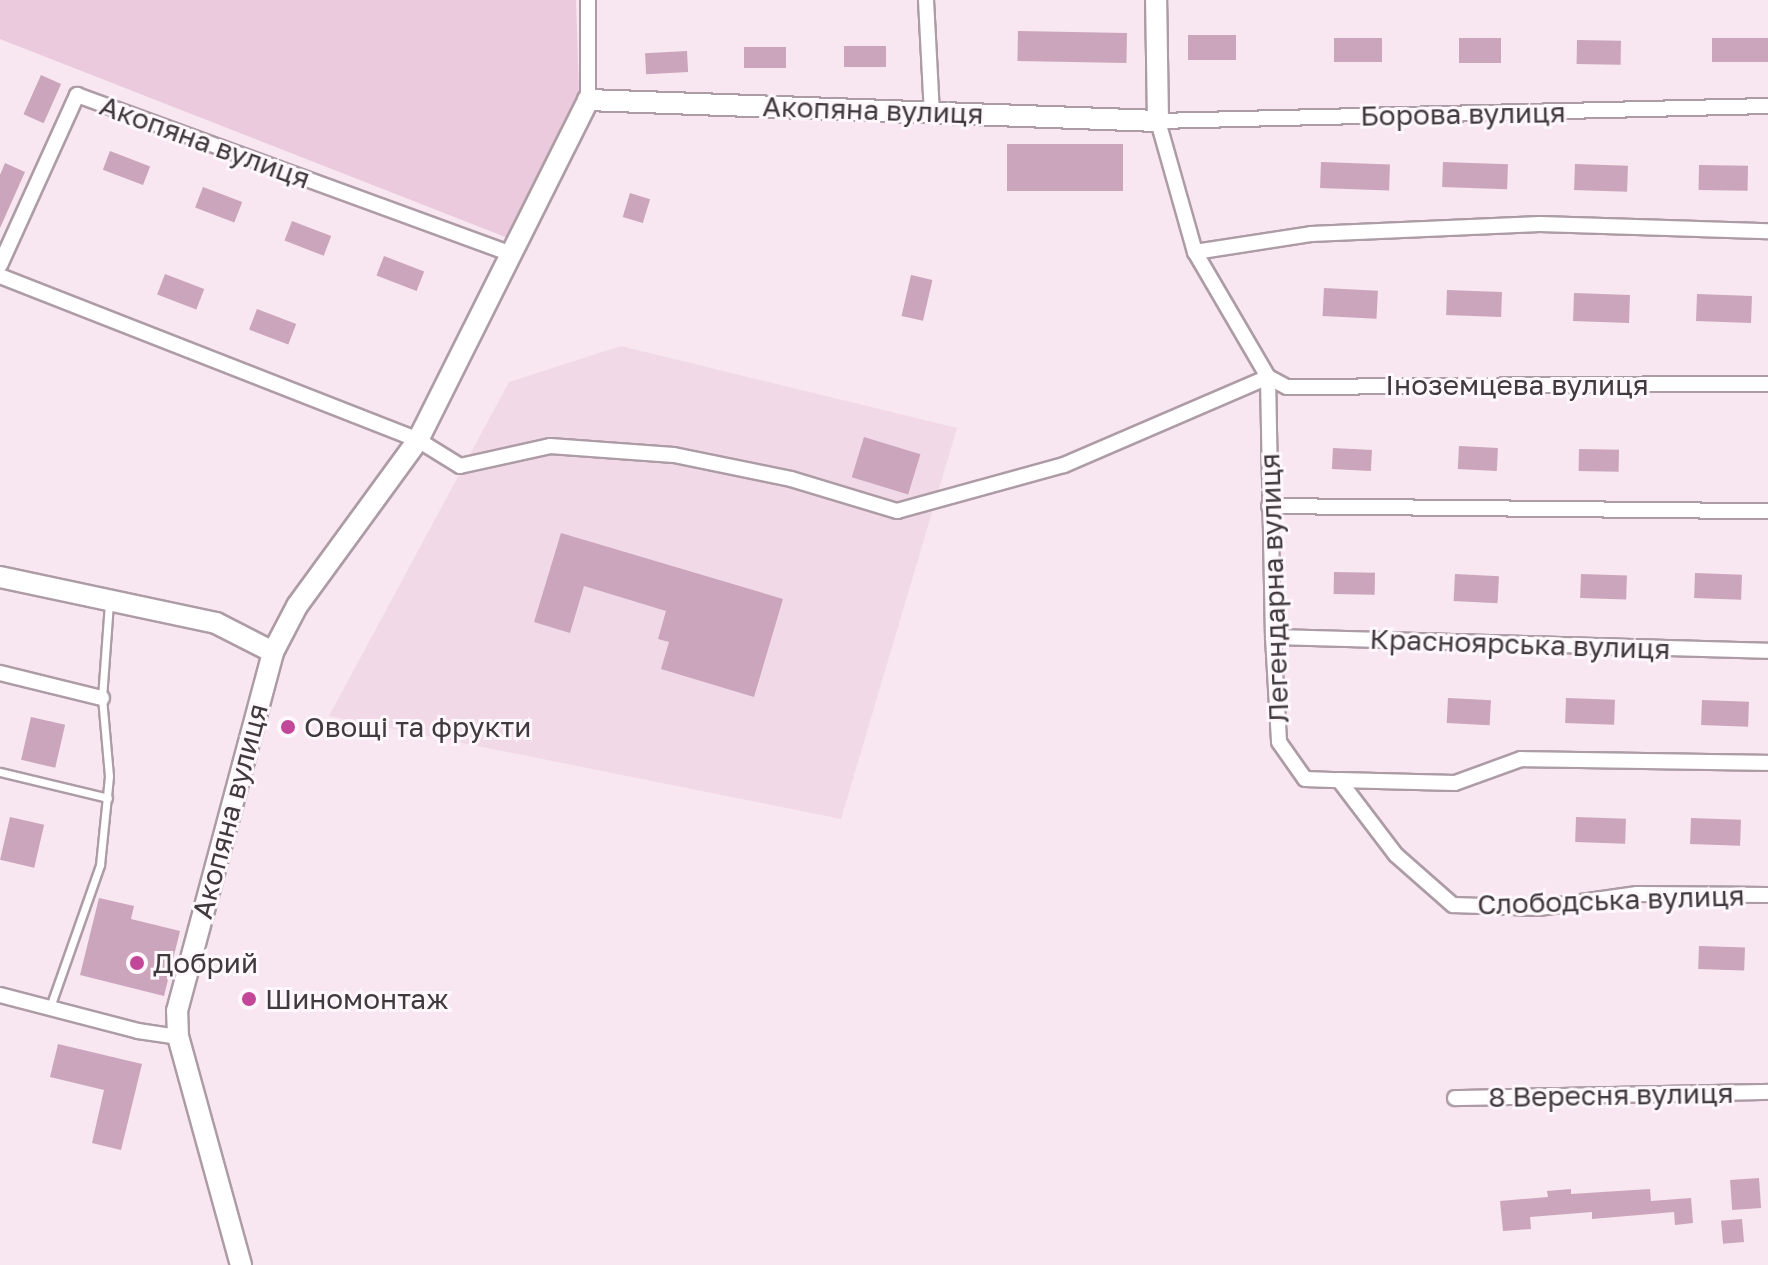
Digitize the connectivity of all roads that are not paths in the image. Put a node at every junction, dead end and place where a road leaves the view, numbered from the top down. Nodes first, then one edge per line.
1 (588, 0) edge
2 (926, 0) edge
3 (1156, 0) edge
4 (588, 100) junction
5 (1768, 106) edge
6 (932, 113) junction
7 (1158, 121) junction
8 (1768, 231) edge
9 (1195, 252) junction
10 (509, 253) junction
11 (0, 265) edge
12 (0, 276) edge
13 (1268, 377) junction
14 (1768, 384) edge
15 (418, 440) junction
16 (1269, 506) junction
17 (1768, 511) edge
18 (0, 577) edge
19 (109, 602) junction
20 (1273, 637) junction
21 (1768, 651) edge
22 (273, 652) junction
23 (0, 673) edge
24 (102, 698) junction
25 (1768, 763) edge
26 (0, 772) edge
27 (1339, 780) junction
28 (108, 798) junction
29 (1768, 895) edge
30 (0, 995) edge
31 (50, 1007) junction
32 (178, 1037) junction
33 (1768, 1092) edge
34 (1455, 1098) dead end
35 (241, 1265) edge

1 - 4 street, Акопяна вулиця
2 - 6 street
3 - 7 main road
4 - 6 main road, Акопяна вулиця
4 - 10 main road, Акопяна вулиця
5 - 7 street, Борова вулиця
6 - 7 main road, Акопяна вулиця
7 - 9 street
8 - 9 street
9 - 13 street
10 - 11 street, Акопяна вулиця
10 - 15 main road, Акопяна вулиця
12 - 15 street
13 - 14 street, Іноземцева вулиця
13 - 15 street
13 - 16 street, Легендарна вулиця
15 - 22 main road, Акопяна вулиця
16 - 17 street
16 - 20 street, Легендарна вулиця
18 - 19 main road
19 - 22 main road
19 - 24 lane
20 - 21 street, Красноярська вулиця
20 - 27 street, Легендарна вулиця
22 - 32 main road, Акопяна вулиця
23 - 24 street
24 - 28 lane
25 - 27 street
26 - 28 lane
27 - 29 street, Слободська вулиця
28 - 31 lane
30 - 31 street
31 - 32 street
32 - 35 main road, Акопяна вулиця
33 - 34 street, 8 Вересня вулиця

